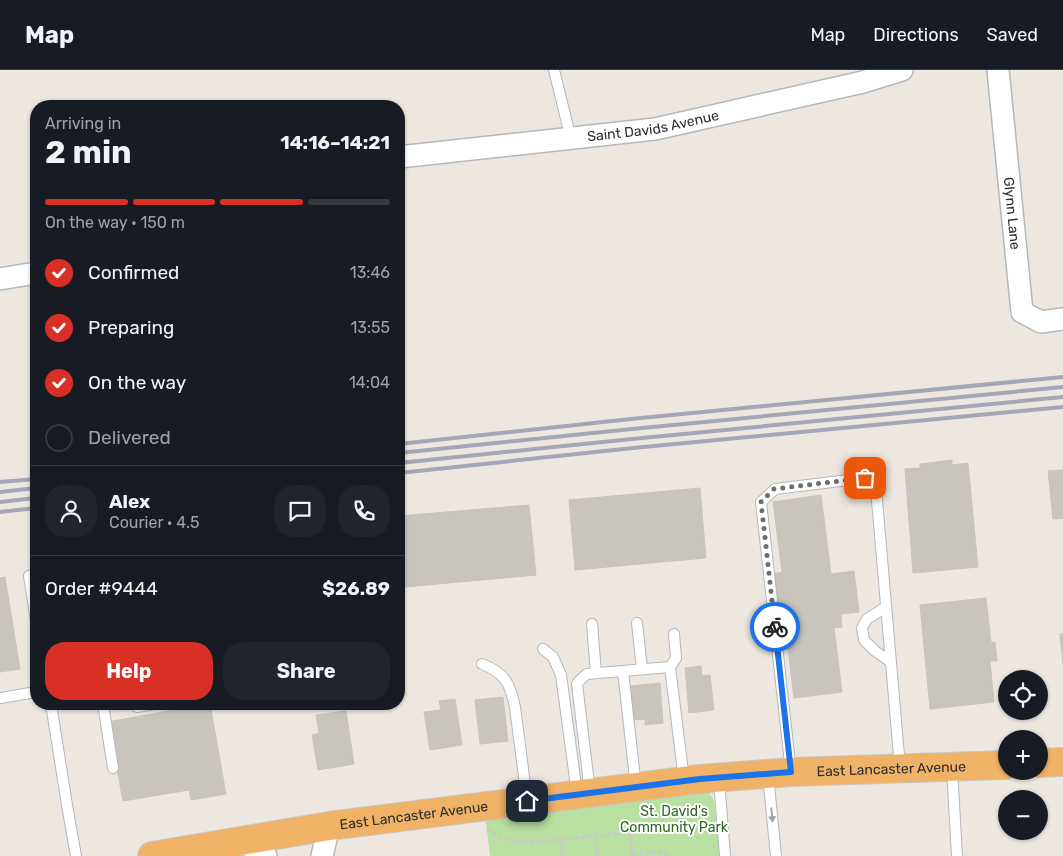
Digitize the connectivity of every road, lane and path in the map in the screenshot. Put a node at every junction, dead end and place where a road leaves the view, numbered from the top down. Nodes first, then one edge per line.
1 (554, 70) edge
2 (902, 70) edge
3 (998, 70) edge
4 (572, 138) junction
5 (405, 156) edge
6 (30, 274) edge
7 (0, 279) edge
8 (1063, 319) edge
9 (29, 576) dead end
10 (30, 582) edge
11 (886, 607) junction
12 (637, 623) dead end
13 (592, 624) dead end
14 (674, 634) dead end
15 (543, 650) dead end
16 (891, 662) junction
17 (482, 664) dead end
18 (670, 667) junction
19 (642, 669) junction
20 (623, 671) junction
21 (596, 673) junction
22 (30, 693) edge
23 (0, 698) edge
24 (52, 710) edge
25 (104, 710) edge
26 (1063, 762) edge
27 (1048, 763) edge
28 (998, 765) edge
29 (952, 767) junction
30 (113, 768) dead end
31 (900, 768) junction
32 (780, 772) junction
33 (685, 781) junction
34 (720, 786) junction
35 (636, 787) junction
36 (584, 794) junction
37 (527, 801) junction
38 (464, 809) junction
39 (329, 826) junction
40 (631, 832) junction
41 (595, 836) junction
42 (561, 839) junction
43 (242, 841) junction
44 (76, 856) edge
45 (157, 856) edge
46 (266, 856) edge
47 (322, 856) edge
48 (563, 856) edge
49 (598, 856) edge
50 (633, 856) edge
51 (671, 856) edge
52 (726, 856) edge
53 (776, 856) edge
54 (957, 856) edge

1 - 4 lane
2 - 4 street, Saint Davids Avenue
3 - 8 street, Glynn Lane
4 - 5 street, Saint Davids Avenue
6 - 7 street
9 - 10 lane
11 - 16 lane
11 - 16 lane
11 - 32 lane
12 - 19 lane
13 - 21 lane
14 - 18 lane
15 - 36 lane
16 - 31 lane
17 - 37 lane
18 - 19 lane
18 - 33 lane
19 - 20 lane
20 - 21 lane
20 - 35 lane
21 - 36 lane
22 - 23 lane
24 - 44 lane
25 - 30 lane
26 - 27 highway
28 - 29 highway, East Lancaster Avenue
29 - 31 highway, East Lancaster Avenue
29 - 54 lane
31 - 32 highway, East Lancaster Avenue
32 - 34 highway, East Lancaster Avenue
32 -> 53 lane
33 - 34 highway, East Lancaster Avenue
33 - 35 highway, East Lancaster Avenue
34 - 40 path
34 - 52 lane
35 - 36 highway, East Lancaster Avenue
36 - 37 highway, East Lancaster Avenue
37 - 38 highway, East Lancaster Avenue
38 - 39 highway, East Lancaster Avenue
38 - 42 path
39 - 43 highway, East Lancaster Avenue
39 - 47 street
40 - 41 path
40 - 50 path
41 - 42 path
41 - 49 path
42 - 48 path
43 - 45 highway, East Lancaster Avenue
43 - 46 street
50 - 51 path

